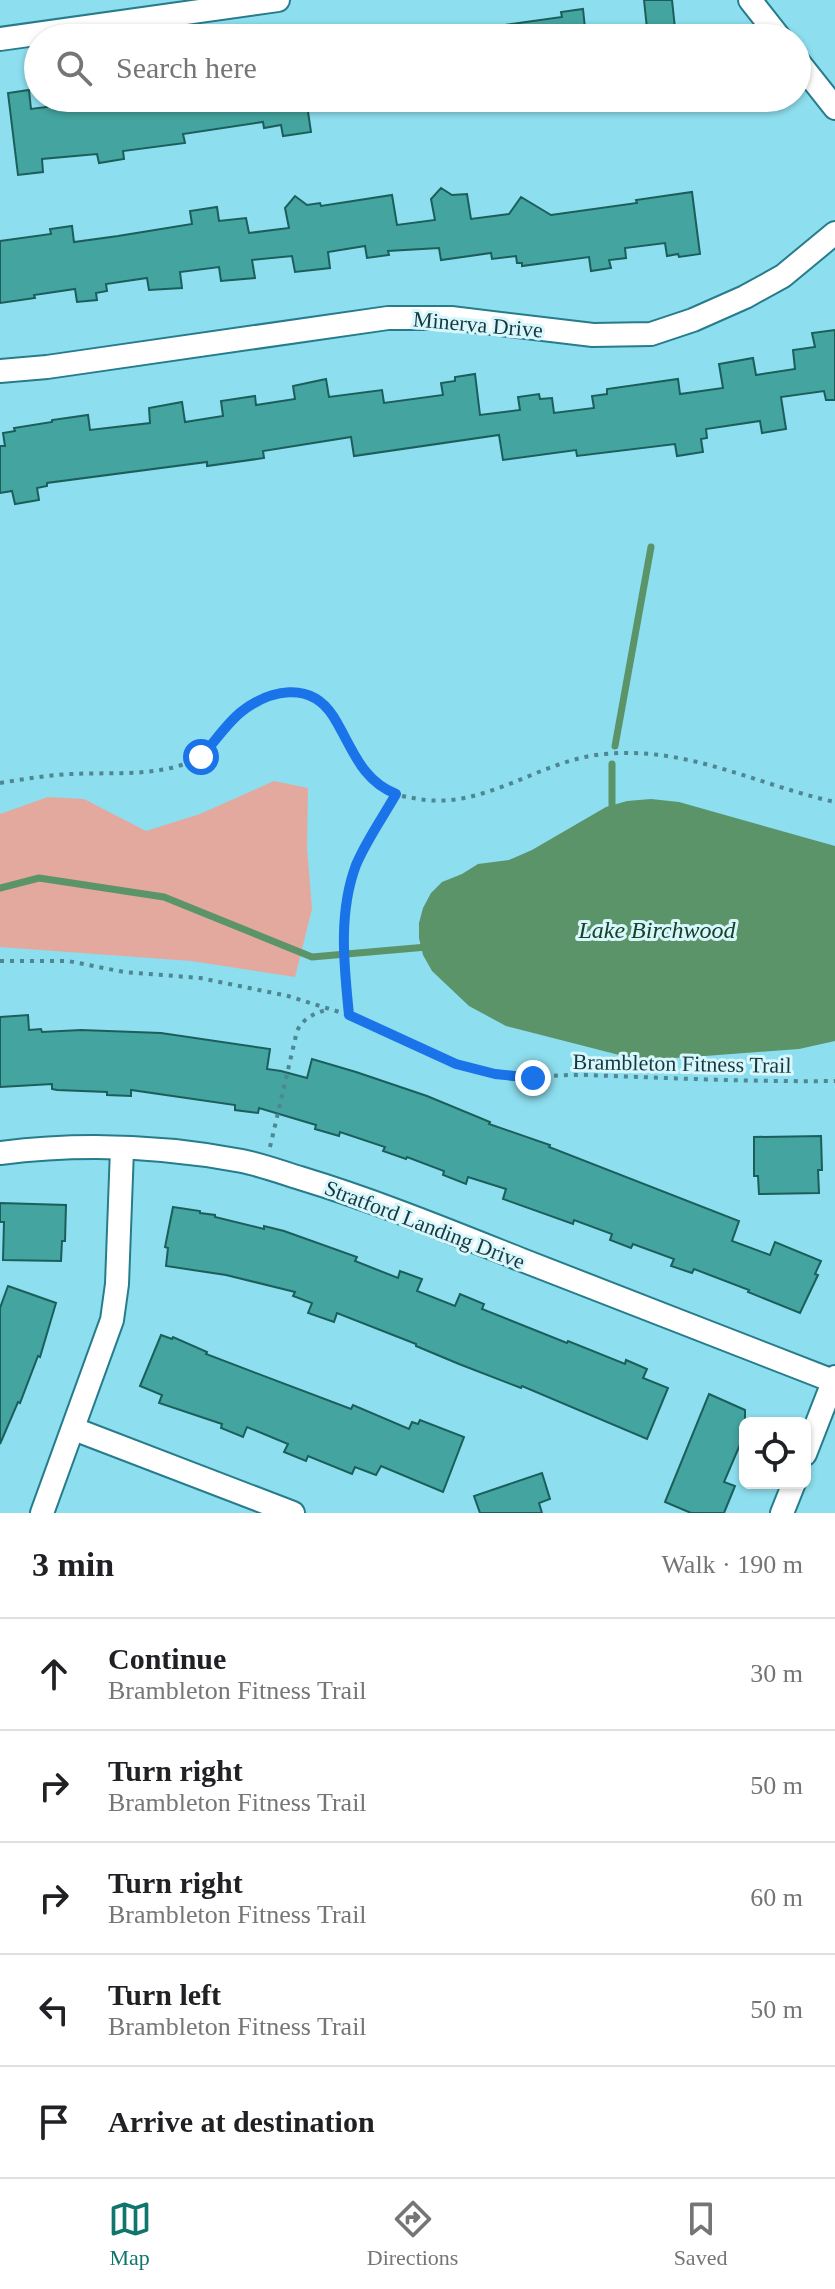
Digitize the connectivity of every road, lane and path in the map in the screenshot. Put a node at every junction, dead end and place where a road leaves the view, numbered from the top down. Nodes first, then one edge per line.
1 (278, 0) edge
2 (750, 0) edge
3 (107, 24) edge
4 (769, 24) edge
5 (24, 36) edge
6 (0, 39) edge
7 (811, 78) edge
8 (835, 108) edge
9 (835, 233) edge
10 (0, 371) edge
11 (0, 783) edge
12 (396, 794) junction
13 (835, 802) edge
14 (0, 961) edge
15 (330, 1008) junction
16 (349, 1015) junction
17 (835, 1081) edge
18 (122, 1149) junction
19 (0, 1153) edge
20 (265, 1167) junction
21 (834, 1379) edge
22 (74, 1429) junction
23 (811, 1438) edge
24 (792, 1489) edge
25 (42, 1513) edge
26 (293, 1513) edge
27 (782, 1513) edge

1 - 3 street
2 - 4 street
5 - 6 street
7 - 8 street
9 - 10 street, Minerva Drive
11 - 12 path
12 - 13 path
12 - 16 path
14 - 15 path, Brambleton Fitness Trail
15 - 16 path, Brambleton Fitness Trail
15 - 20 path
16 - 17 path, Brambleton Fitness Trail
18 - 19 street, Stratford Landing Drive
18 - 20 street, Stratford Landing Drive
18 - 22 street
20 - 21 street, Stratford Landing Drive
21 - 23 street
22 - 25 street
22 - 26 street
24 - 27 street

